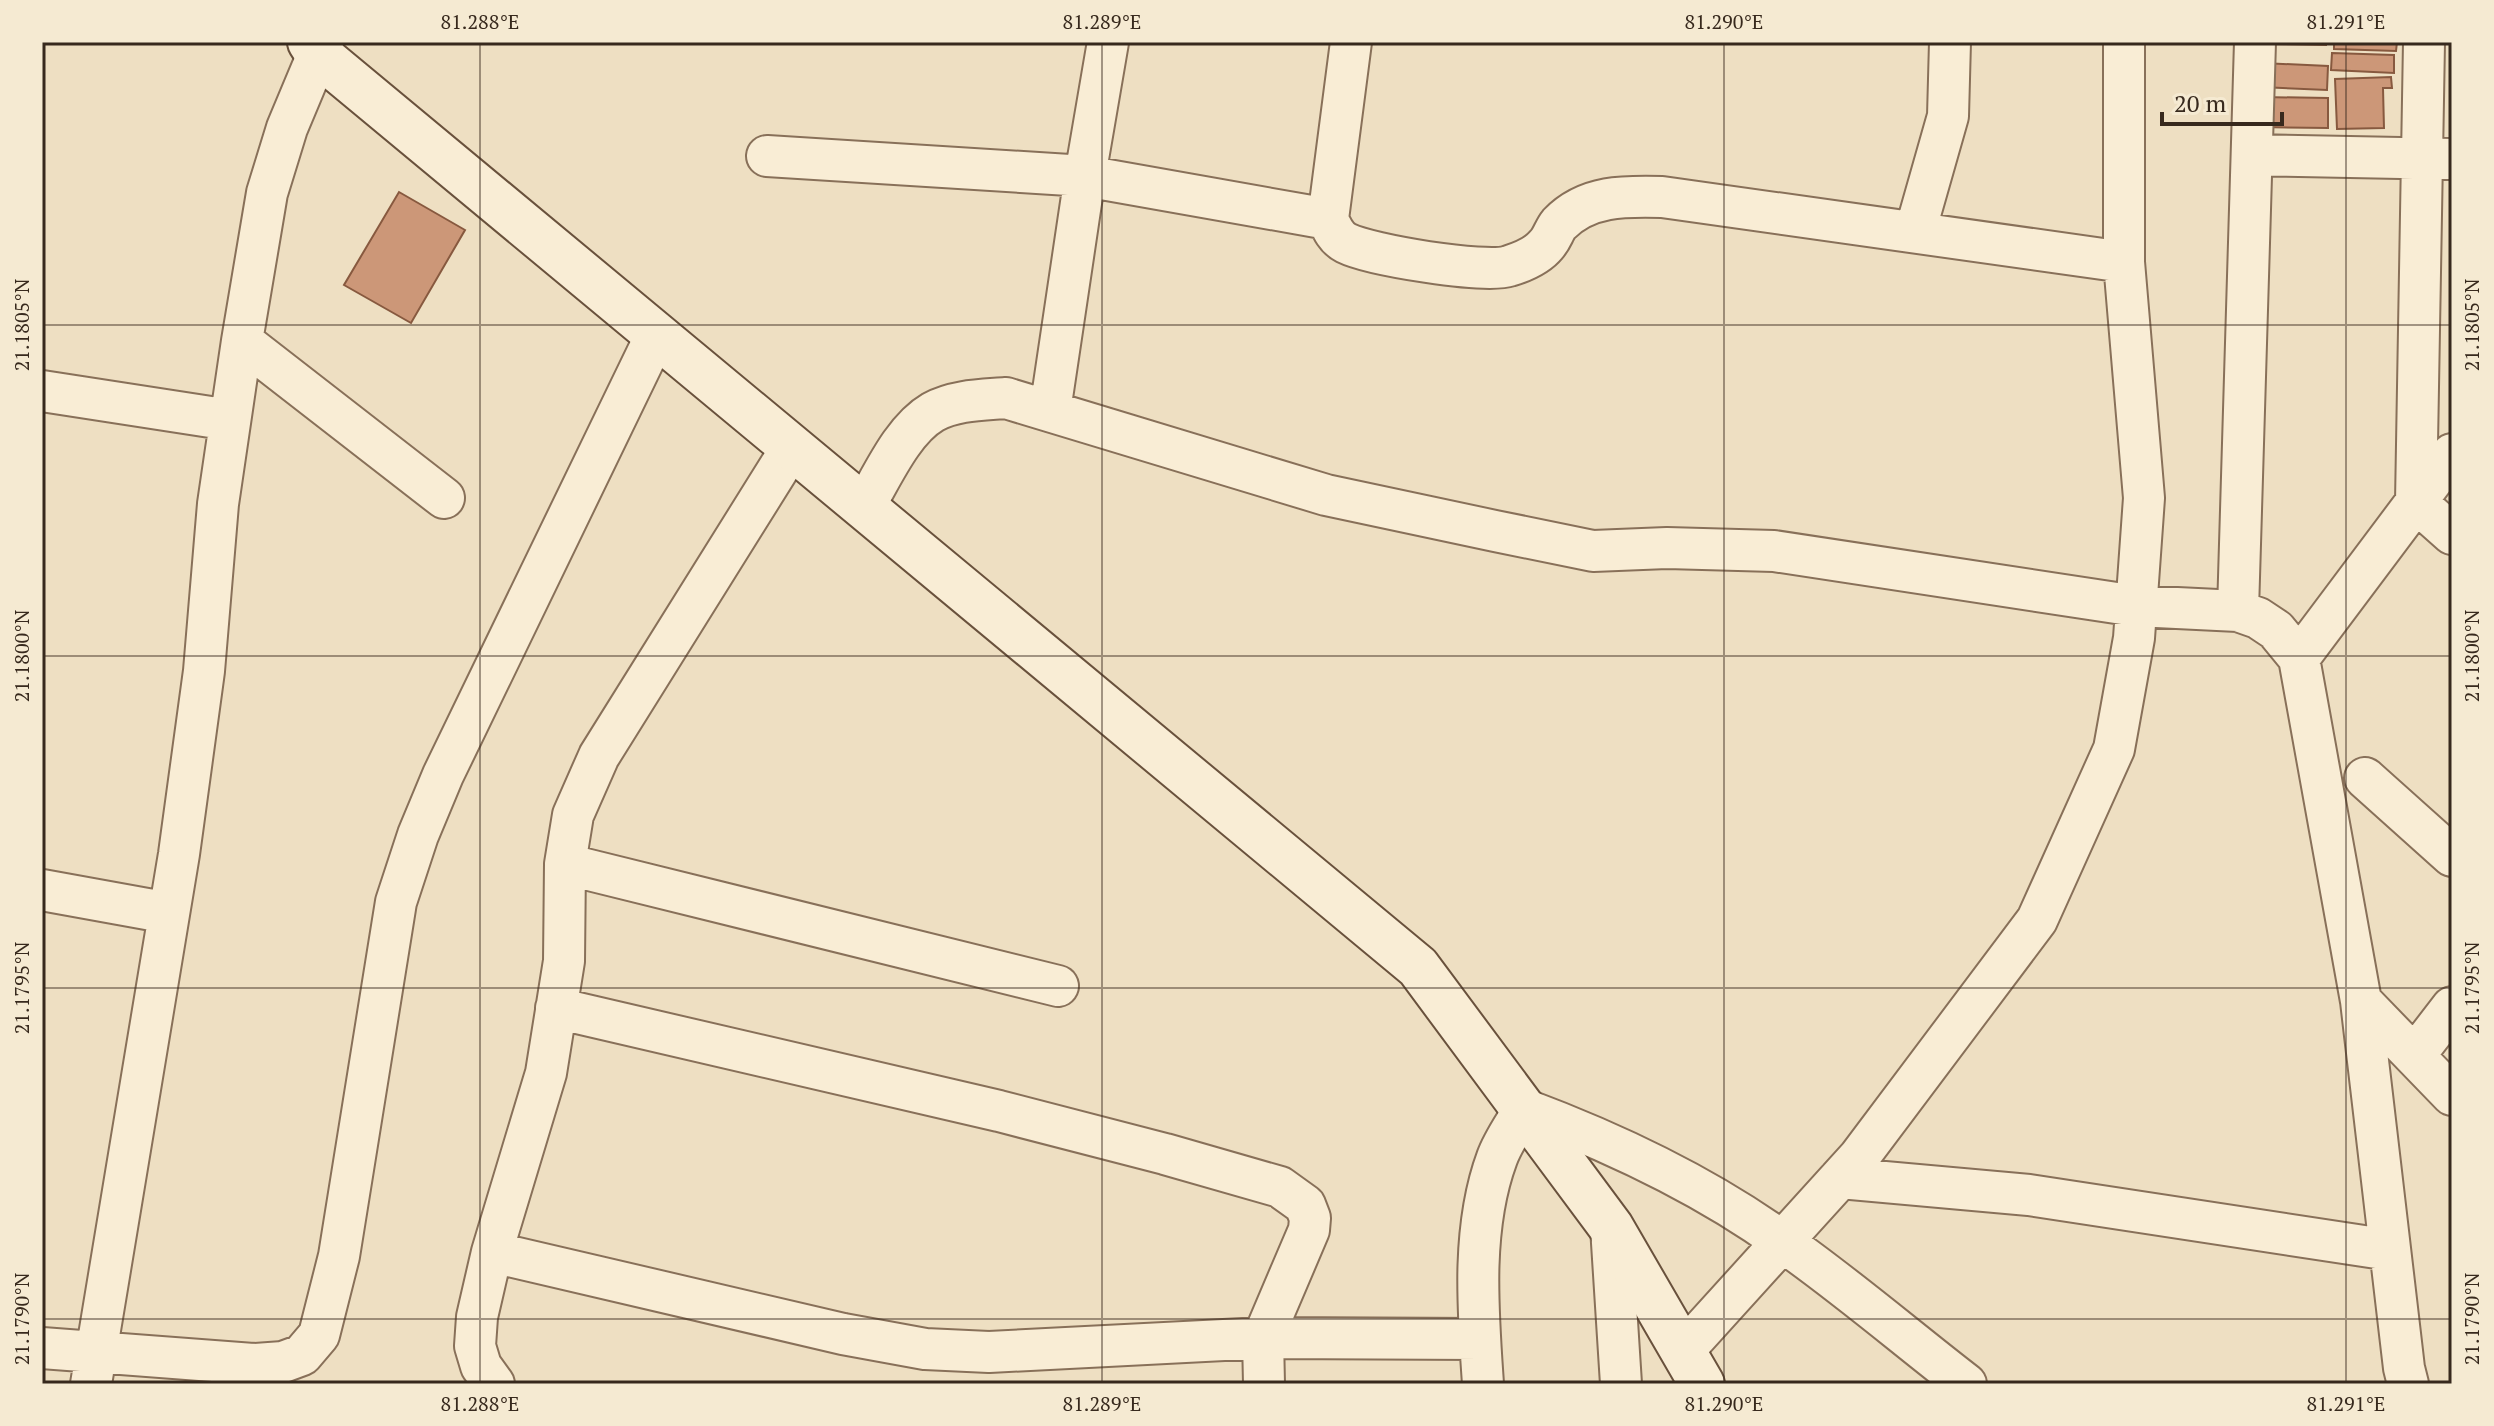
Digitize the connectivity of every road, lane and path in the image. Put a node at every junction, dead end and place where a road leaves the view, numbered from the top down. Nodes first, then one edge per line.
1 (1108, 42) edge
2 (1351, 42) edge
3 (1950, 42) edge
4 (2124, 42) edge
5 (2255, 42) edge
6 (2424, 42) edge
7 (317, 46) edge
8 (2252, 155) junction
9 (767, 156) dead end
10 (2437, 159) edge
11 (1085, 176) junction
12 (1328, 219) junction
13 (1915, 232) junction
14 (2124, 262) junction
15 (656, 335) junction
16 (242, 341) junction
17 (42, 391) edge
18 (1050, 411) junction
19 (230, 420) junction
20 (792, 447) junction
21 (2452, 454) edge
22 (444, 498) dead end
23 (2416, 502) junction
24 (864, 507) junction
25 (2452, 534) edge
26 (2136, 606) junction
27 (2238, 611) junction
28 (2299, 658) junction
29 (2365, 778) dead end
30 (2452, 856) edge
31 (565, 864) junction
32 (42, 890) edge
33 (169, 913) junction
34 (1058, 986) dead end
35 (2361, 1001) junction
36 (2452, 1007) edge
37 (556, 1008) junction
38 (2415, 1055) junction
39 (2452, 1095) edge
40 (1524, 1109) junction
41 (1840, 1178) junction
42 (1611, 1227) junction
43 (1782, 1241) junction
44 (2390, 1250) junction
45 (492, 1252) junction
46 (1263, 1338) junction
47 (1480, 1339) junction
48 (42, 1348) edge
49 (1692, 1368) edge
50 (93, 1369) edge
51 (494, 1384) edge
52 (1264, 1384) edge
53 (1483, 1384) edge
54 (1621, 1384) edge
55 (1966, 1384) edge
56 (2408, 1384) edge

1 - 11 street
2 - 12 street
3 - 13 street
4 - 14 street
5 - 8 street
6 - 10 street
7 - 15 street
7 - 16 street
8 - 10 street
8 - 27 street
9 - 11 street
10 - 23 street
11 - 12 street
11 - 18 street
12 - 13 street
13 - 14 street
14 - 26 street
15 - 20 street
15 - 50 street
16 - 19 street
16 - 22 street
17 - 19 street
18 - 24 street
18 - 26 street
19 - 33 street
20 - 24 street
20 - 31 street
21 - 23 street
23 - 25 street
23 - 28 street
24 - 40 street
26 - 27 street
26 - 41 street
27 - 28 street
28 - 35 street
29 - 30 street
31 - 34 street
31 - 37 street
32 - 33 street
33 - 50 street
35 - 38 street
35 - 44 street
36 - 38 street
37 - 45 street
37 - 46 street
38 - 39 street
40 - 42 street
40 - 43 street
40 - 47 street
41 - 43 street
41 - 44 street
42 - 49 street
42 - 54 street
43 - 49 street
43 - 55 street
44 - 56 street
45 - 46 street
45 - 51 street
46 - 47 street
46 - 52 street
47 - 53 street
48 - 50 street

